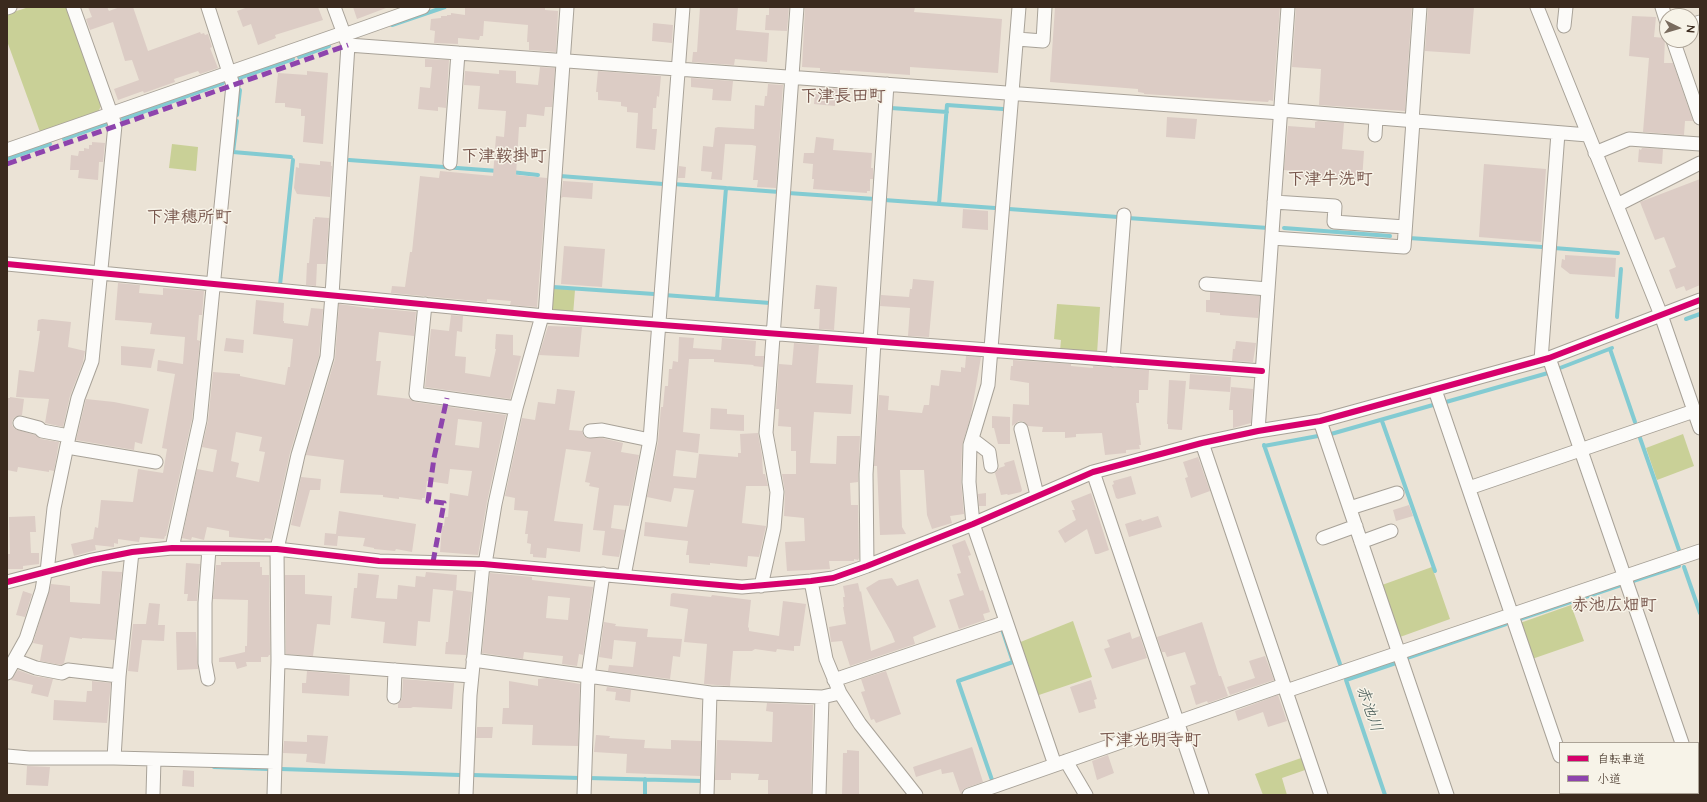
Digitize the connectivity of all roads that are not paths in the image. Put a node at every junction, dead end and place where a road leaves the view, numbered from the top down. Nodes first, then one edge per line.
1 (10, 7) edge
2 (73, 7) edge
3 (208, 7) edge
4 (334, 7) edge
5 (423, 7) edge
6 (567, 7) edge
7 (682, 7) edge
8 (797, 7) edge
9 (1019, 7) edge
10 (1045, 7) edge
11 (1288, 7) edge
12 (1420, 7) edge
13 (1537, 7) edge
14 (1566, 7) edge
15 (7, 8) edge
16 (1564, 26) dead end
17 (345, 38) junction
18 (1017, 39) junction
19 (1676, 48) edge
20 (458, 53) junction
21 (563, 61) junction
22 (678, 69) junction
23 (229, 72) junction
24 (792, 77) junction
25 (887, 84) junction
26 (1013, 93) junction
27 (1281, 111) junction
28 (111, 113) junction
29 (1376, 118) junction
30 (1700, 118) edge
31 (1412, 121) junction
32 (1558, 133) junction
33 (1375, 135) dead end
34 (1588, 135) junction
35 (1700, 144) edge
36 (7, 150) edge
37 (1595, 153) junction
38 (450, 163) dead end
39 (1700, 163) edge
40 (1274, 202) junction
41 (1617, 206) junction
42 (1124, 215) dead end
43 (1405, 227) junction
44 (1272, 238) junction
45 (7, 264) edge
46 (100, 273) junction
47 (213, 284) junction
48 (1206, 284) dead end
49 (1268, 289) junction
50 (332, 295) junction
51 (1700, 300) edge
52 (425, 304) junction
53 (1661, 315) junction
54 (543, 316) junction
55 (658, 325) junction
56 (774, 334) junction
57 (872, 341) junction
58 (992, 350) junction
59 (1545, 359) junction
60 (1113, 360) junction
61 (1262, 371) junction
62 (1435, 390) junction
63 (516, 408) junction
64 (1694, 411) junction
65 (1320, 422) junction
66 (20, 423) dead end
67 (1700, 428) edge
68 (1021, 429) dead end
69 (590, 431) dead end
70 (1258, 431) junction
71 (972, 439) junction
72 (650, 440) junction
73 (68, 442) junction
74 (1202, 443) junction
75 (1581, 450) junction
76 (156, 462) dead end
77 (991, 466) dead end
78 (1093, 472) junction
79 (1469, 488) junction
80 (1397, 493) dead end
81 (1037, 495) junction
82 (1350, 508) junction
83 (973, 524) junction
84 (1356, 526) junction
85 (1391, 531) dead end
86 (1323, 538) dead end
87 (1362, 542) junction
88 (172, 548) junction
89 (209, 549) junction
90 (277, 550) junction
91 (1700, 551) edge
92 (132, 552) junction
93 (484, 564) junction
94 (867, 566) junction
95 (46, 572) junction
96 (603, 574) junction
97 (624, 576) junction
98 (1624, 577) junction
99 (811, 581) junction
100 (7, 582) edge
101 (761, 586) junction
102 (1512, 614) junction
103 (1006, 622) junction
104 (1399, 652) junction
105 (15, 660) junction
106 (473, 660) junction
107 (278, 661) junction
108 (395, 670) junction
109 (7, 674) edge
110 (119, 676) junction
111 (471, 676) junction
112 (588, 676) junction
113 (208, 679) dead end
114 (834, 680) junction
115 (1285, 688) junction
116 (710, 693) junction
117 (840, 693) junction
118 (822, 697) junction
119 (394, 698) dead end
120 (1178, 722) junction
121 (1682, 742) edge
122 (1559, 753) edge
123 (7, 756) edge
124 (114, 758) junction
125 (154, 759) junction
126 (275, 762) junction
127 (1060, 763) junction
128 (154, 795) edge
129 (274, 795) edge
130 (466, 795) edge
131 (584, 795) edge
132 (707, 795) edge
133 (819, 795) edge
134 (916, 795) edge
135 (969, 795) edge
136 (1086, 795) edge
137 (1202, 795) edge
138 (1321, 795) edge
139 (1447, 795) edge

1 - 15 street
2 - 28 street
3 - 23 street
4 - 17 street
5 - 17 street
6 - 21 street
7 - 22 street
8 - 24 street
9 - 18 street
10 - 18 street
11 - 27 street
12 - 31 street
13 - 34 street
14 - 16 street
17 - 20 street
17 - 23 street
17 - 50 street
18 - 26 street
19 - 30 street
20 - 21 street
20 - 38 street
21 - 22 street
21 - 54 street
22 - 24 street
22 - 55 street
23 - 28 street
23 - 47 street
24 - 25 street
24 - 56 street
25 - 26 street
25 - 57 street
26 - 27 street
26 - 58 street
27 - 29 street
27 - 40 street
28 - 36 street
28 - 46 street
29 - 31 street
29 - 33 street
31 - 32 street
31 - 43 street
32 - 34 street
32 - 59 street
34 - 37 street
35 - 37 street
37 - 41 street
39 - 41 street
40 - 43 street
40 - 44 street
41 - 53 street
42 - 60 street
43 - 44 street
44 - 49 street
45 - 46 street
46 - 47 street
46 - 73 street
47 - 50 street
47 - 88 street
48 - 49 street
49 - 61 street
50 - 52 street
50 - 90 street
51 - 53 street
52 - 54 street
52 - 63 street
53 - 59 street
53 - 64 street
54 - 55 street
54 - 63 street
55 - 56 street
55 - 72 street
56 - 57 street
56 - 101 street
57 - 58 street
57 - 94 street
58 - 60 street
58 - 71 street
59 - 62 street
59 - 75 street
60 - 61 street
61 - 70 street
62 - 65 street
62 - 79 street
63 - 93 street
64 - 67 street
64 - 75 street
65 - 70 street
65 - 82 street
66 - 73 street
68 - 81 street
69 - 72 street
70 - 74 street
71 - 77 street
71 - 83 street
72 - 97 street
73 - 76 street
73 - 95 street
74 - 78 street
74 - 115 street
75 - 79 street
75 - 98 street
78 - 81 street
78 - 120 street
79 - 102 street
80 - 82 street
81 - 83 street
82 - 84 street
83 - 94 street
83 - 103 street
84 - 86 street
84 - 87 street
85 - 87 street
87 - 104 street
88 - 89 street
88 - 92 street
89 - 90 street
89 - 113 street
90 - 93 street
90 - 107 street
91 - 98 street
92 - 95 street
92 - 110 street
93 - 96 street
93 - 106 street
94 - 99 street
95 - 100 street
95 - 105 street
96 - 97 street
96 - 112 street
97 - 101 street
98 - 102 street
98 - 121 street
99 - 101 street
99 - 114 street
102 - 104 street
102 - 122 street
103 - 114 street
103 - 127 street
104 - 115 street
104 - 139 street
105 - 109 street
105 - 110 street
106 - 111 street
106 - 112 street
107 - 108 street
107 - 126 street
108 - 111 street
108 - 119 street
110 - 124 street
111 - 130 street
112 - 116 street
112 - 131 street
114 - 117 street
115 - 120 street
115 - 138 street
116 - 118 street
116 - 132 street
117 - 118 street
117 - 134 street
118 - 133 street
120 - 127 street
120 - 137 street
123 - 124 street
124 - 125 street
125 - 126 street
125 - 128 street
126 - 129 street
127 - 135 street
127 - 136 street

